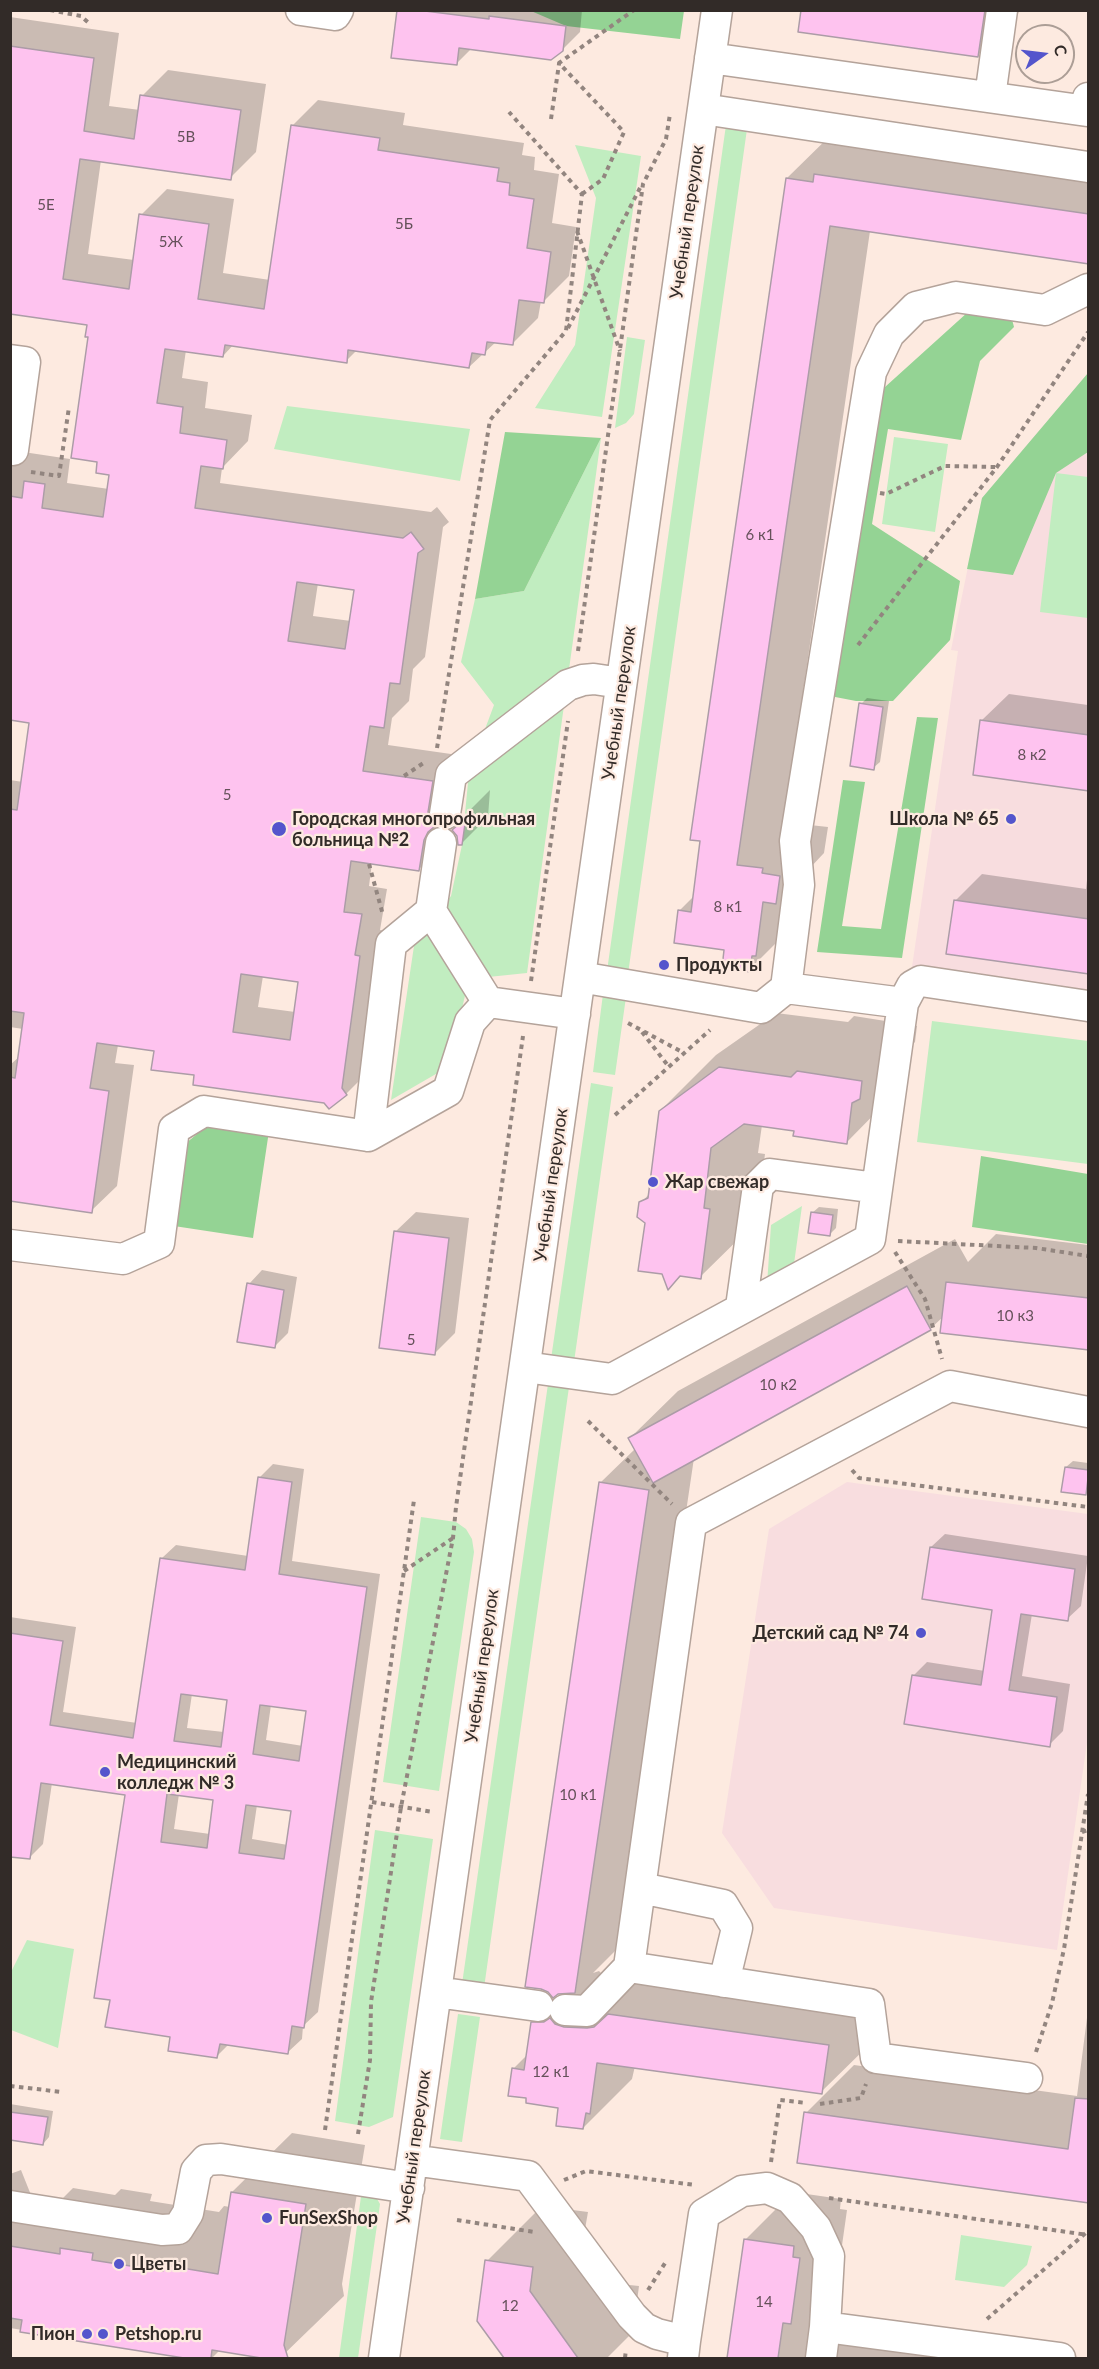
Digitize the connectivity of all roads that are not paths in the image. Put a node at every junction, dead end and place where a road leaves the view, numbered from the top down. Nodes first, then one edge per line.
1 (301, 10) edge
2 (338, 10) edge
3 (717, 10) edge
4 (1002, 10) edge
5 (710, 58) junction
6 (990, 97) junction
7 (1089, 98) edge
8 (703, 109) junction
9 (1089, 167) edge
10 (1089, 290) edge
11 (10, 360) edge
12 (10, 449) edge
13 (621, 683) junction
14 (431, 911) junction
15 (580, 977) junction
16 (786, 988) junction
17 (488, 1002) junction
18 (903, 1003) junction
19 (1089, 1006) edge
20 (575, 1014) junction
21 (368, 1136) junction
22 (877, 1188) junction
23 (10, 1245) edge
24 (741, 1307) junction
25 (525, 1367) junction
26 (1089, 1412) edge
27 (641, 1888) junction
28 (629, 1967) junction
29 (724, 1982) junction
30 (436, 1992) junction
31 (1027, 2078) road end
32 (410, 2174) junction
33 (10, 2206) edge
34 (825, 2327) junction
35 (684, 2350) edge
36 (384, 2358) edge
37 (821, 2358) edge
38 (1060, 2358) edge

1 - 2 street
3 - 5 street, Учебный переулок
4 - 6 street
5 - 6 street
5 - 8 street, Учебный переулок
6 - 7 street
8 - 9 street
8 - 13 street, Учебный переулок
10 - 16 street
11 - 12 street
13 - 14 street
13 - 15 street, Учебный переулок
14 - 17 street
14 - 21 street
15 - 16 street
15 - 20 street, Учебный переулок
16 - 18 street
17 - 20 street
17 - 21 street
18 - 19 street
18 - 22 street
20 - 25 street, Учебный переулок
21 - 23 street
22 - 24 street
22 - 24 street
24 - 25 street
25 - 30 street, Учебный переулок
26 - 27 street
27 - 28 street
27 - 29 street
28 - 29 street
28 - 30 street
29 - 31 street
30 - 32 street, Учебный переулок
32 - 33 street
32 - 35 street
32 - 36 street, Учебный переулок
34 - 35 street
34 - 37 street
34 - 38 street

